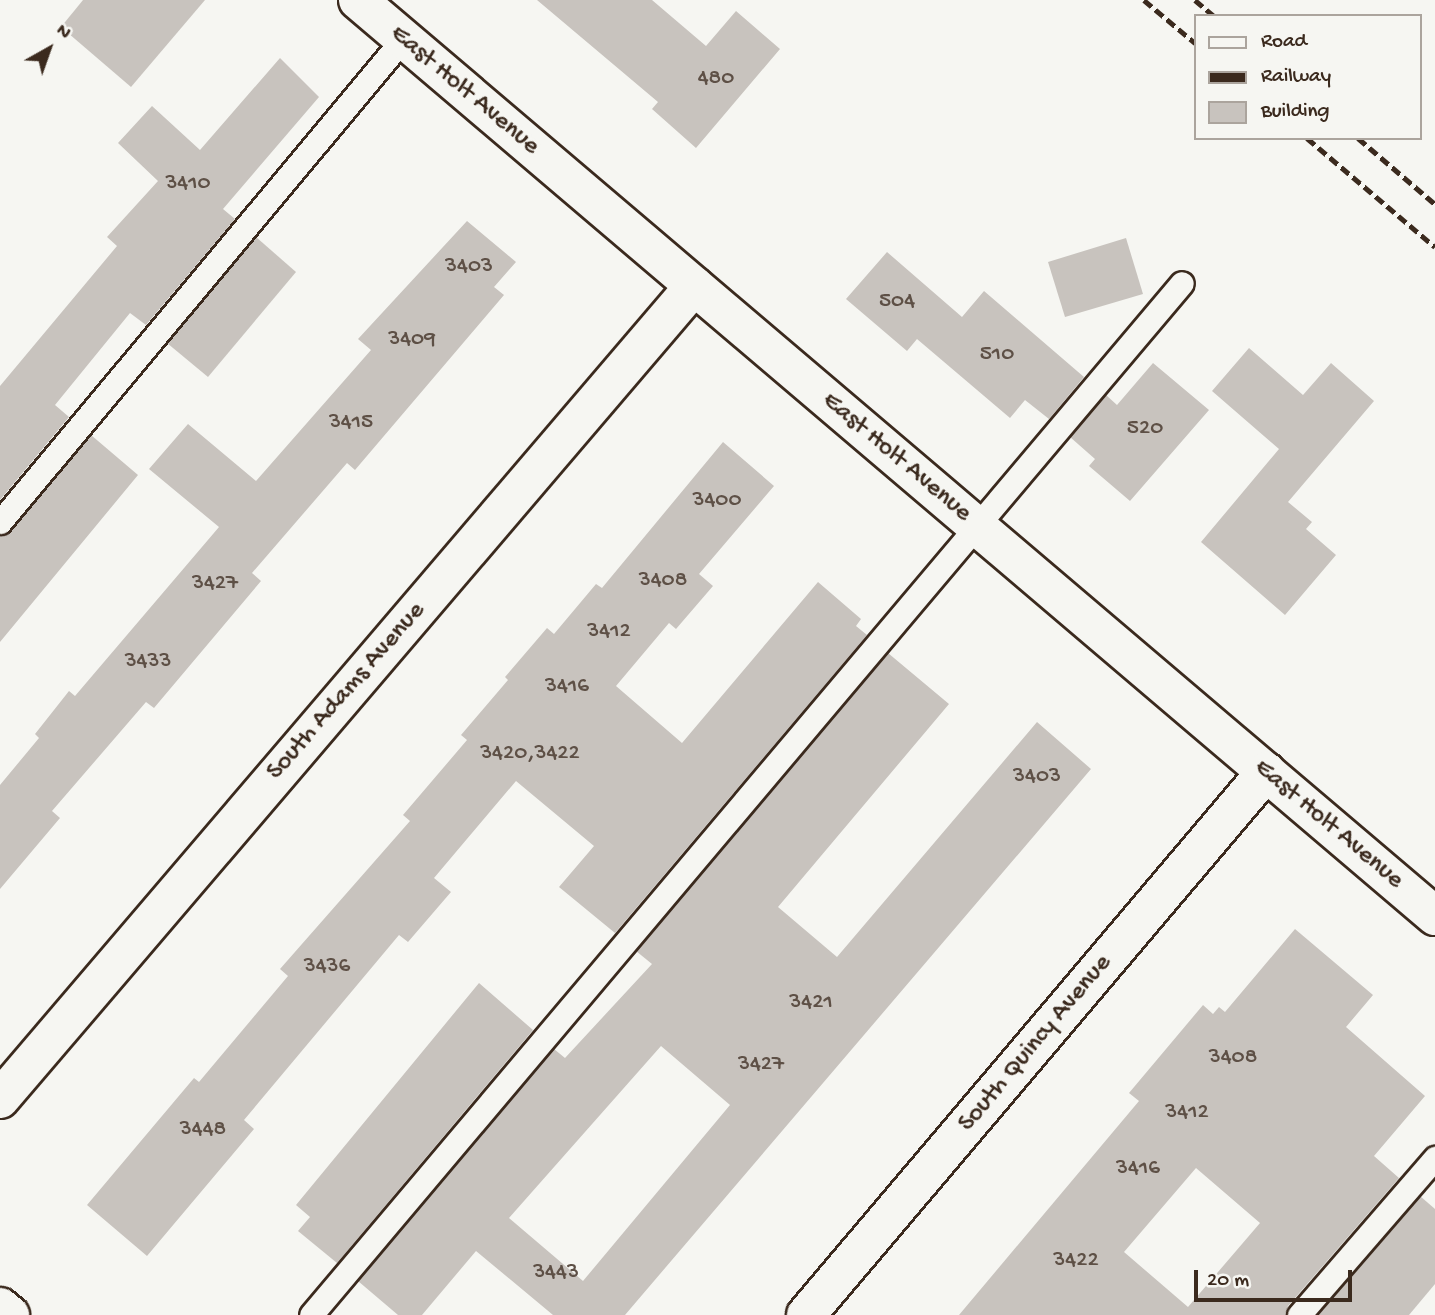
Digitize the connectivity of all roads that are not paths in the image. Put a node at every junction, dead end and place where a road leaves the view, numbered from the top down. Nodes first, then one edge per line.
1 (358, 0) edge
2 (403, 39) junction
3 (1182, 283) dead end
4 (694, 286) junction
5 (0, 522) edge
6 (976, 526) junction
7 (1266, 772) junction
8 (1435, 916) edge
9 (0, 1099) edge
10 (1435, 1158) edge
11 (0, 1307) edge
12 (10, 1315) edge
13 (311, 1315) edge
14 (806, 1315) edge
15 (1300, 1315) edge

1 - 2 street, East Holt Avenue
2 - 4 street, East Holt Avenue
2 - 5 lane
3 - 6 lane
4 - 6 street, East Holt Avenue
4 - 9 street, South Adams Avenue
6 - 7 street, East Holt Avenue
6 - 13 lane
7 - 8 street, East Holt Avenue
7 - 14 street, South Quincy Avenue
10 - 15 lane
11 - 12 street

